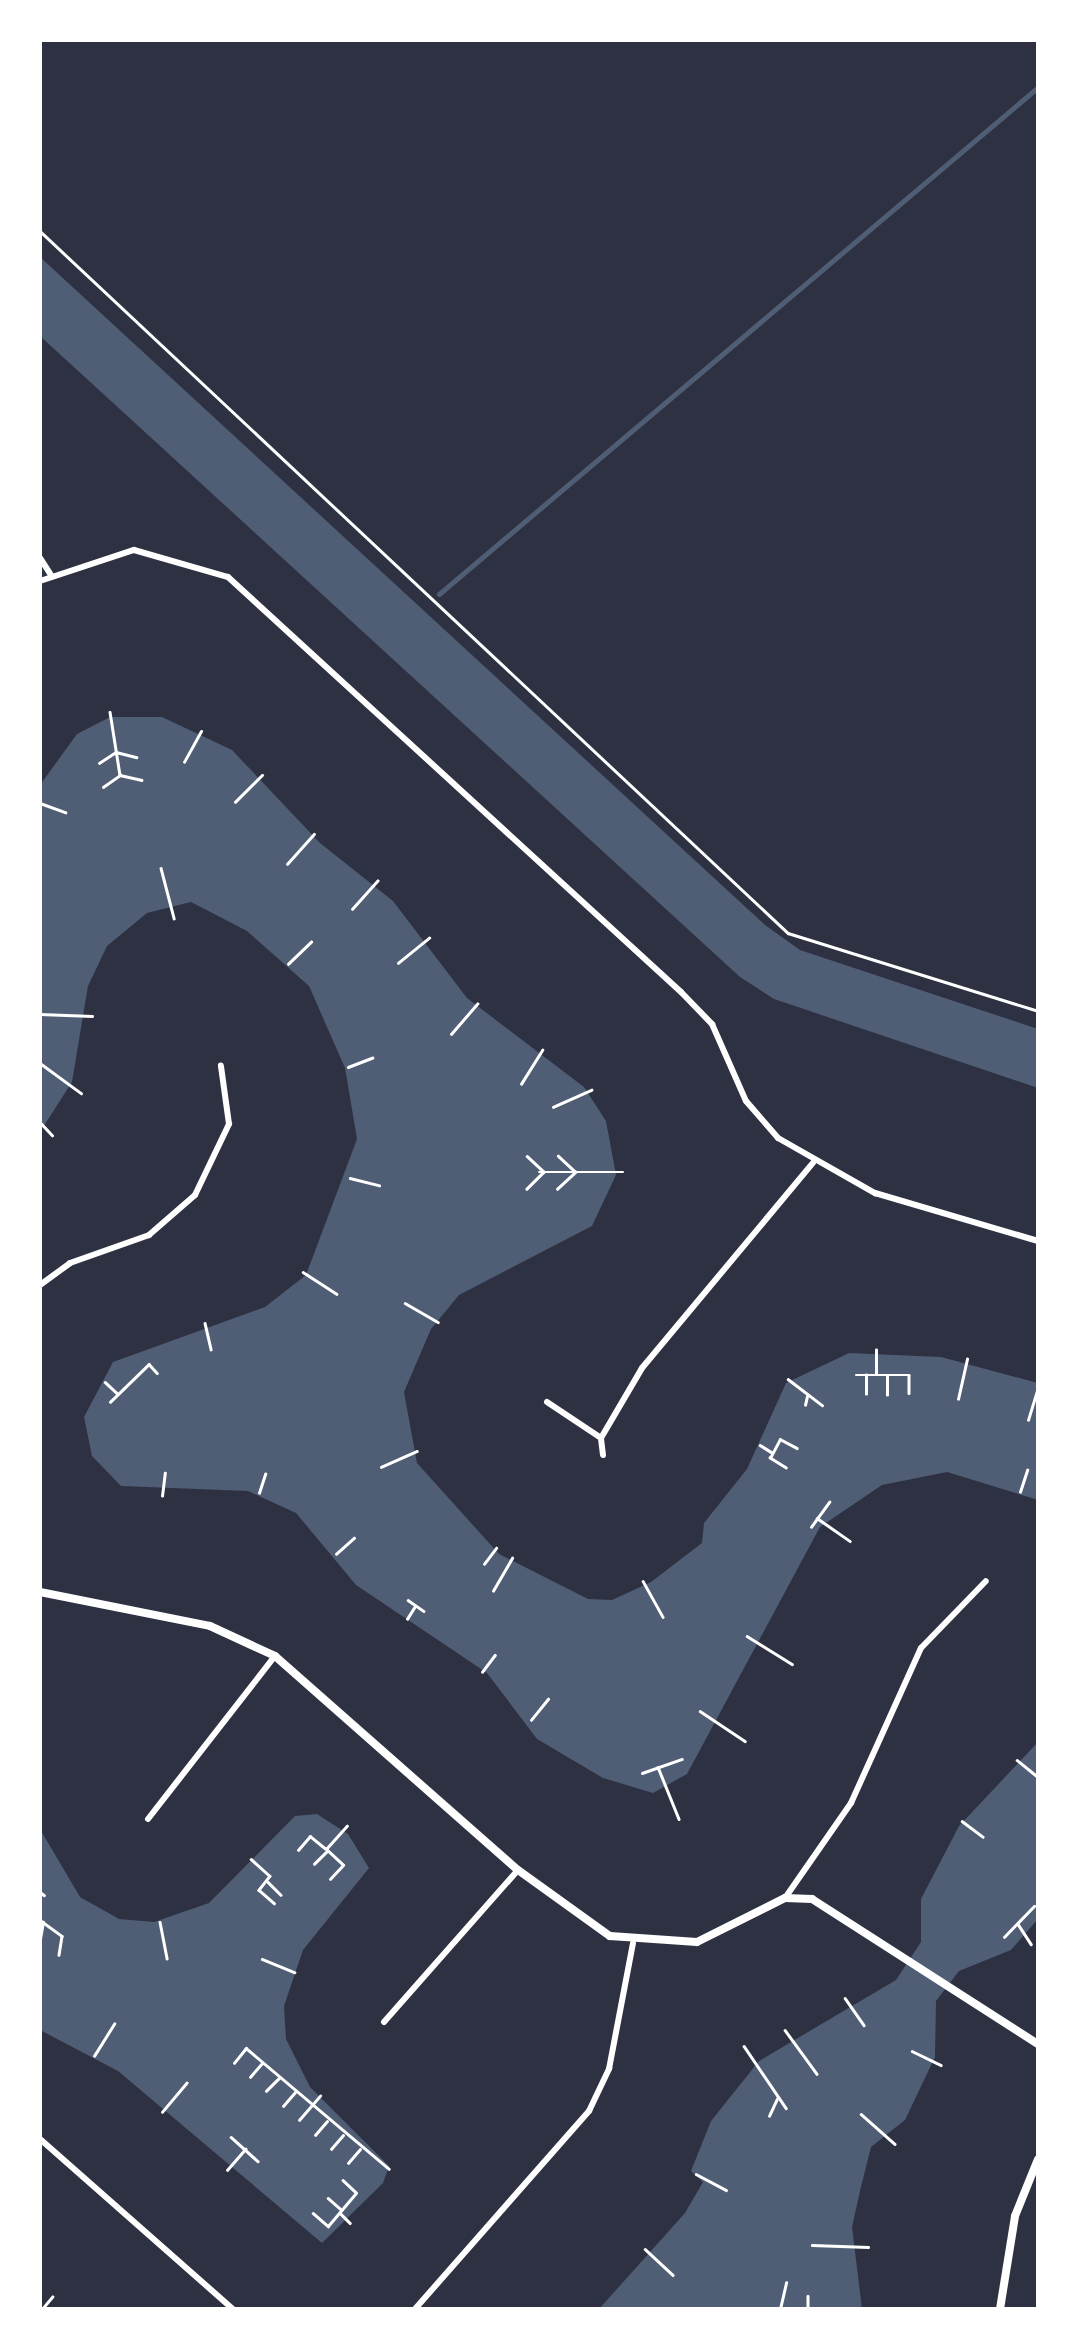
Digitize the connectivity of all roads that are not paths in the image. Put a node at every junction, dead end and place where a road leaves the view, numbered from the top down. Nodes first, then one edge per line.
1 (40, 558) edge
2 (50, 575) junction
3 (40, 580) edge
4 (220, 1066) dead end
5 (812, 1163) junction
6 (1038, 1241) edge
7 (40, 1285) edge
8 (548, 1402) dead end
9 (601, 1438) junction
10 (603, 1455) dead end
11 (986, 1581) dead end
12 (40, 1592) edge
13 (276, 1656) junction
14 (148, 1819) dead end
15 (518, 1870) junction
16 (785, 1898) junction
17 (633, 1943) junction
18 (384, 2022) dead end
19 (1038, 2044) edge
20 (40, 2139) edge
21 (1038, 2159) edge
22 (233, 2309) edge
23 (415, 2309) edge
24 (1000, 2309) edge

1 - 2 street
2 - 3 street
2 - 5 street
4 - 7 street
5 - 6 street
5 - 9 street
8 - 9 street
9 - 10 street
11 - 16 street
12 - 13 street
13 - 14 street
13 - 15 street
15 - 17 street
15 - 18 street
16 - 17 street
16 - 19 street
17 - 23 street
20 - 22 street
21 - 24 street

